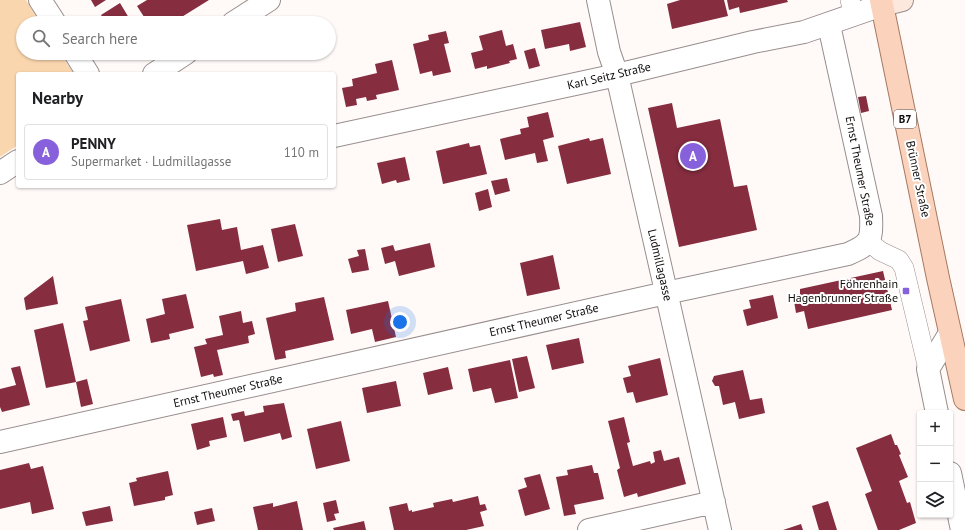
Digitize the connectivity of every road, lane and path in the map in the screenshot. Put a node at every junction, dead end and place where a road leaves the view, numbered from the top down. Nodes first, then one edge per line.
1 (40, 0) edge
2 (268, 0) edge
3 (598, 0) edge
4 (888, 2) edge
5 (852, 8) edge
6 (50, 16) edge
7 (244, 16) edge
8 (829, 24) junction
9 (79, 60) edge
10 (175, 60) edge
11 (87, 72) edge
12 (157, 72) edge
13 (617, 75) junction
14 (336, 136) edge
15 (16, 162) edge
16 (0, 173) edge
17 (868, 241) junction
18 (666, 293) junction
19 (950, 333) junction
20 (928, 369) junction
21 (965, 399) edge
22 (936, 410) edge
23 (0, 442) edge
24 (952, 482) edge
25 (714, 502) junction
26 (589, 530) edge
27 (720, 530) edge
28 (962, 530) edge

1 - 6 street
2 - 7 street
3 - 13 street, Ludmillagasse
4 - 5 street, Karl Seitz Straße
4 - 19 main road, Brünner Straße / B7
5 - 8 street, Karl Seitz Straße
8 - 13 street, Karl Seitz Straße
8 - 17 street, Ernst Theumer Straße
9 - 11 street
10 - 12 street
13 - 14 street, Karl Seitz Straße
13 - 18 street, Ludmillagasse
15 - 16 street
17 - 18 street, Ernst Theumer Straße
17 - 20 street
18 - 23 street, Ernst Theumer Straße
18 - 25 street, Ludmillagasse
19 - 20 street
19 - 21 main road, Brünner Straße / B7
20 - 22 street
24 - 28 street
25 - 26 street
25 - 27 street, Ludmillagasse

